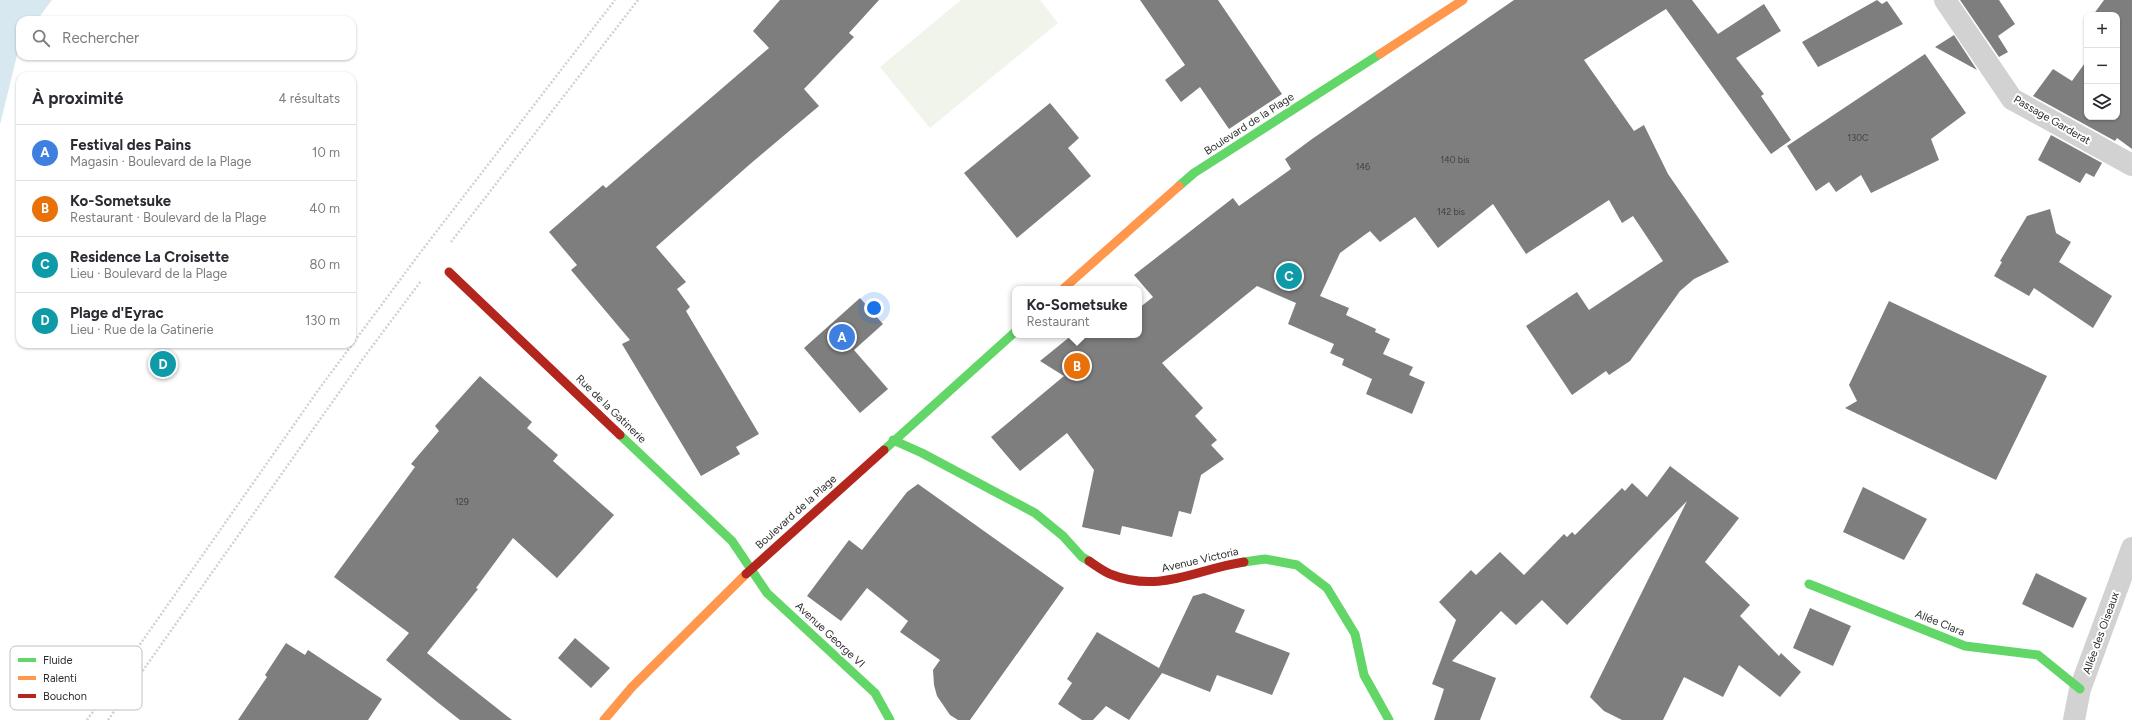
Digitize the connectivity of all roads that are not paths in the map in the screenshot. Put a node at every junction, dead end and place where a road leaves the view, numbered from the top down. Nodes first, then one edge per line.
1 (1463, 0) edge
2 (1945, 0) edge
3 (2132, 165) edge
4 (449, 272) dead end
5 (1066, 286) edge
6 (1012, 335) edge
7 (893, 440) junction
8 (2132, 548) edge
9 (751, 569) junction
10 (1809, 584) dead end
11 (2080, 689) junction
12 (604, 720) edge
13 (890, 720) edge
14 (1389, 720) edge
15 (2074, 720) edge

1 - 5 street, Boulevard de la Plage
2 - 3 street, Passage Garderat
4 - 9 street, Rue de la Gatinerie
6 - 7 street, Boulevard de la Plage
7 - 9 street, Boulevard de la Plage
7 - 14 street, Avenue Victoria
8 - 11 street, Allée des Oiseaux
9 - 12 street, Boulevard de la Plage
9 - 13 street, Avenue George VI
10 - 11 street, Allée Clara
11 - 15 street, Allée des Oiseaux

